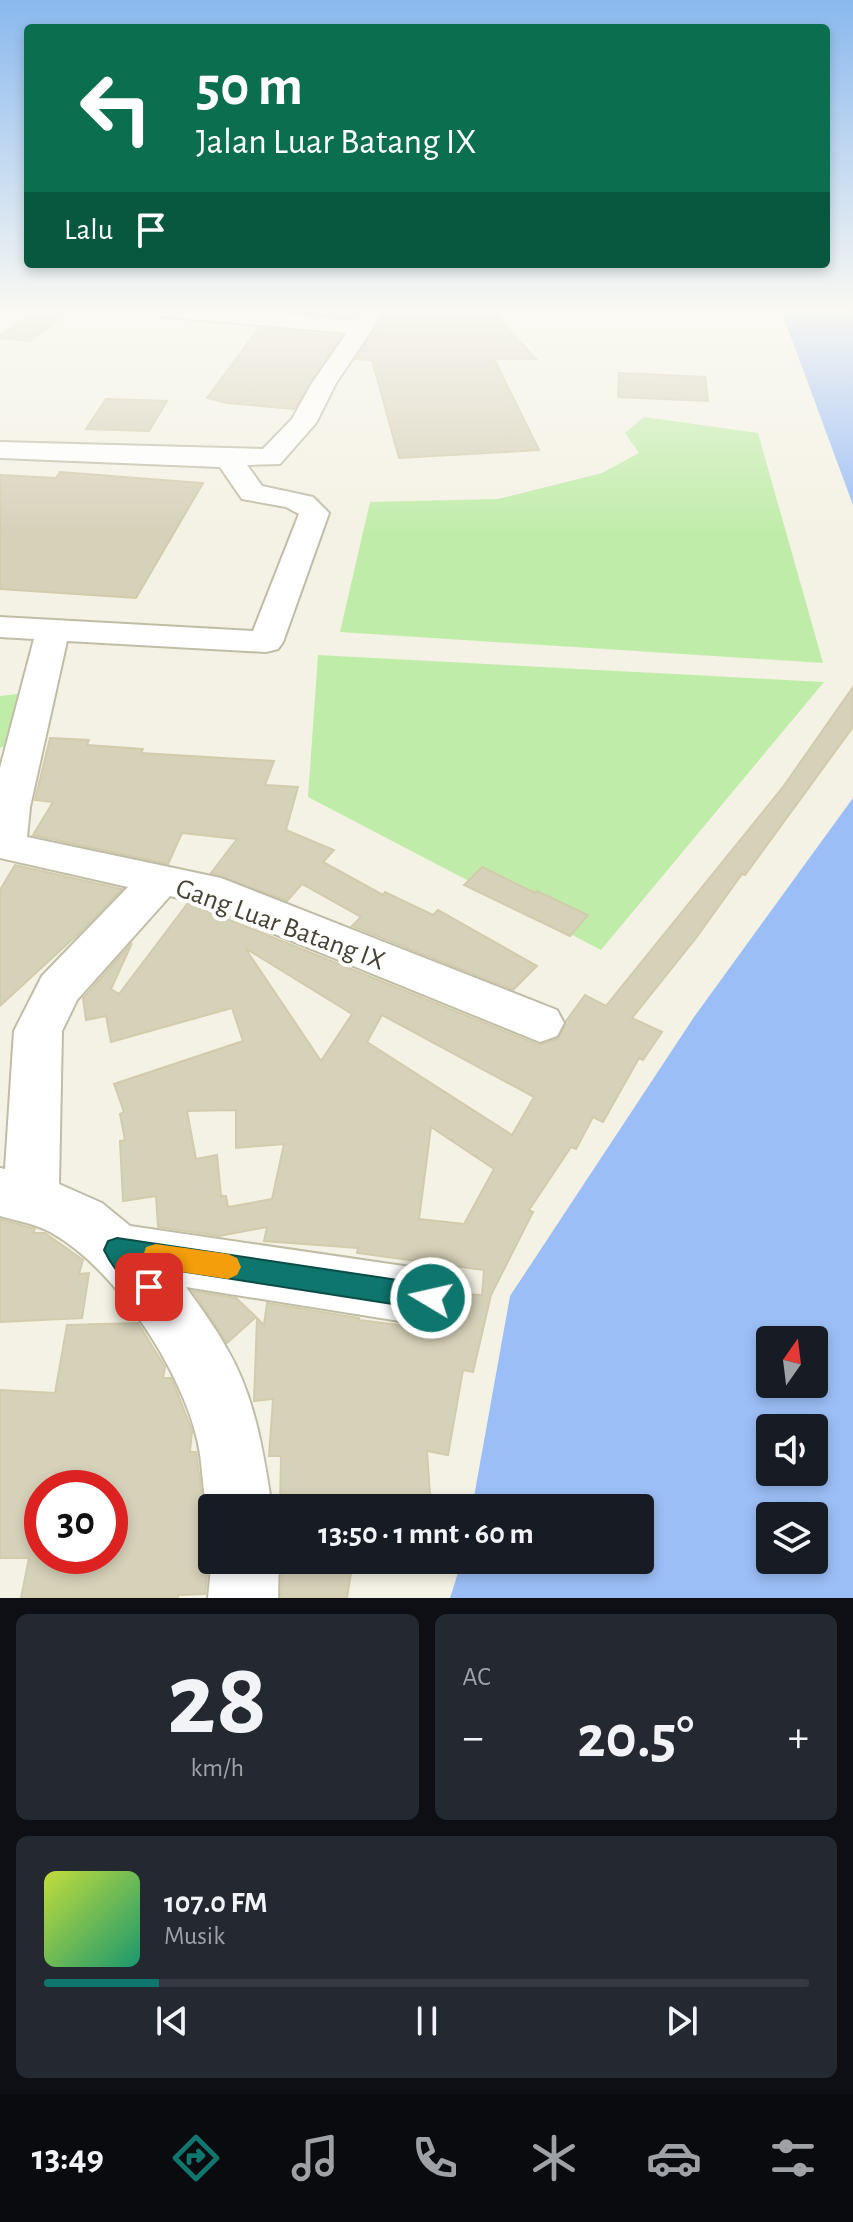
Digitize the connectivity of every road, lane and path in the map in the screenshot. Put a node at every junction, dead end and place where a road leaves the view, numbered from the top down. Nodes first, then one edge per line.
1 (323, 385) edge
2 (0, 450) edge
3 (190, 458) junction
4 (0, 627) edge
5 (53, 630) junction
6 (160, 880) junction
7 (540, 1023) dead end
8 (16, 1196) edge
9 (117, 1250) junction
10 (431, 1298) dead end
11 (237, 1494) edge
12 (244, 1574) edge
13 (243, 1598) edge

1 - 3 street
2 - 3 street
3 - 5 street
4 - 5 street
5 - 6 street
6 - 7 street, Gang Luar Batang IX
6 - 8 street, Gang Luar Batang IX
8 - 9 street
9 - 10 street
9 - 11 street
12 - 13 street

